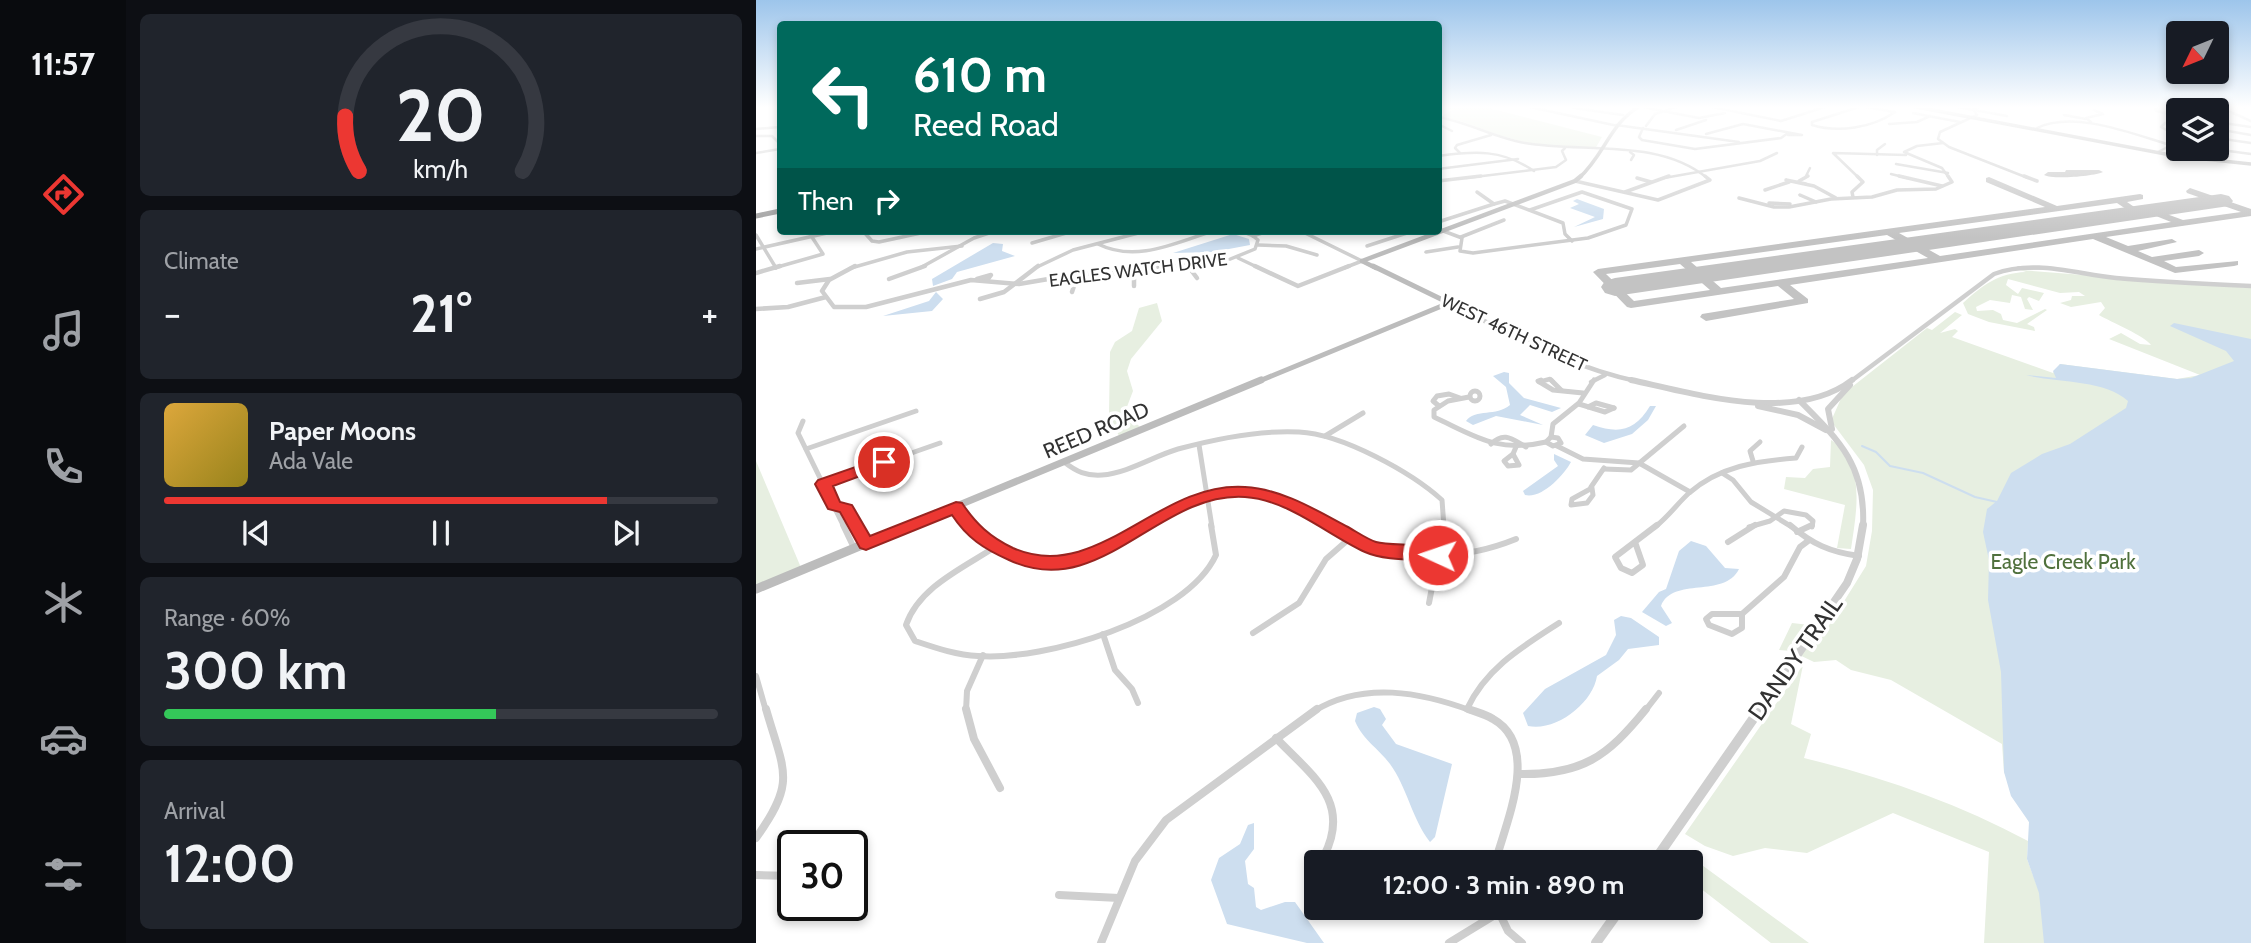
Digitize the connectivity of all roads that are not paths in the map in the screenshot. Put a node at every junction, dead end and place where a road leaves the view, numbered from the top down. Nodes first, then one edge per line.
1 (1457, 150) edge
2 (1497, 150) edge
3 (1497, 150) edge
4 (1564, 150) edge
5 (1600, 150) joint
6 (1877, 150) edge
7 (1907, 150) edge
8 (1960, 150) edge
9 (2154, 150) edge
10 (2154, 150) edge
11 (2159, 151) junction
12 (1630, 152) junction
13 (2229, 152) edge
14 (1460, 153) junction
15 (1777, 153) dead end
16 (2251, 154) edge
17 (1442, 155) edge
18 (1877, 155) junction
19 (1906, 155) junction
20 (1518, 159) junction
21 (1631, 160) dead end
22 (1896, 164) dead end
23 (2251, 164) edge
24 (1733, 165) junction
25 (1442, 168) edge
26 (1810, 168) dead end
27 (1697, 170) junction
28 (1740, 170) dead end
29 (1534, 171) junction
30 (1948, 173) junction
31 (1891, 174) dead end
32 (1637, 178) dead end
33 (1442, 181) edge
34 (1575, 181) junction
35 (1799, 181) junction
36 (2037, 181) dead end
37 (1651, 182) junction
38 (1789, 182) junction
39 (1806, 184) junction
40 (1944, 187) junction
41 (1765, 190) dead end
42 (1477, 192) dead end
43 (1625, 192) junction
44 (1801, 195) dead end
45 (1740, 198) dead end
46 (1836, 198) junction
47 (1854, 198) junction
48 (1816, 202) junction
49 (1494, 204) junction
50 (1513, 204) junction
51 (777, 210) edge
52 (1530, 210) junction
53 (756, 214) edge
54 (1504, 220) dead end
55 (1442, 221) edge
56 (1442, 230) edge
57 (1442, 230) edge
58 (756, 235) edge
59 (817, 235) edge
60 (867, 235) edge
61 (907, 235) edge
62 (986, 235) edge
63 (1059, 235) edge
64 (1128, 235) edge
65 (1198, 235) edge
66 (1256, 235) edge
67 (1309, 235) edge
68 (1401, 235) edge
69 (1428, 235) edge
70 (812, 236) junction
71 (1253, 236) joint
72 (1461, 237) junction
73 (1572, 241) junction
74 (1032, 243) dead end
75 (1098, 244) junction
76 (1258, 245) junction
77 (962, 246) junction
78 (1367, 246) dead end
79 (763, 247) junction
80 (1458, 247) junction
81 (756, 249) edge
82 (1426, 252) dead end
83 (1317, 255) dead end
84 (1238, 258) junction
85 (1362, 261) junction
86 (1188, 262) junction
87 (776, 268) junction
88 (756, 273) edge
89 (1134, 273) junction
90 (1078, 274) junction
91 (1197, 278) dead end
92 (830, 279) junction
93 (889, 279) dead end
94 (797, 284) dead end
95 (1019, 284) junction
96 (1134, 286) dead end
97 (2251, 286) edge
98 (1072, 292) dead end
99 (826, 297) junction
100 (980, 299) dead end
101 (1449, 303) junction
102 (756, 309) edge
103 (1597, 372) junction
104 (1605, 375) junction
105 (1858, 377) junction
106 (1592, 380) junction
107 (1561, 390) dead end
108 (1583, 393) junction
109 (1469, 397) dead end
110 (1460, 398) junction
111 (1799, 400) junction
112 (1579, 404) junction
113 (1745, 404) junction
114 (1439, 406) junction
115 (1614, 408) dead end
116 (916, 411) dead end
117 (1363, 413) dead end
118 (803, 422) dead end
119 (1684, 426) dead end
120 (1325, 436) junction
121 (1551, 437) junction
122 (1836, 437) junction
123 (1546, 442) junction
124 (1760, 442) dead end
125 (940, 443) dead end
126 (1491, 444) junction
127 (1199, 445) junction
128 (1557, 446) junction
129 (1526, 447) junction
130 (1802, 447) dead end
131 (806, 449) junction
132 (1602, 461) junction
133 (1753, 461) junction
134 (1064, 462) junction
135 (1640, 464) junction
136 (1604, 469) junction
137 (1722, 473) junction
138 (823, 484) junction
139 (1591, 487) dead end
140 (1690, 492) junction
141 (1207, 496) junction
142 (834, 505) junction
143 (956, 507) junction
144 (1776, 516) junction
145 (1797, 533) junction
146 (1350, 538) junction
147 (1516, 539) dead end
148 (1808, 541) junction
149 (1635, 542) junction
150 (1728, 542) dead end
151 (866, 544) junction
152 (995, 547) junction
153 (854, 549) junction
154 (1438, 555) junction
155 (1859, 560) junction
156 (756, 589) edge
157 (1429, 603) dead end
158 (1742, 614) junction
159 (1559, 623) dead end
160 (1254, 633) dead end
161 (1103, 634) junction
162 (983, 655) junction
163 (756, 676) edge
164 (1660, 693) dead end
165 (1138, 703) dead end
166 (765, 707) junction
167 (1467, 709) junction
168 (756, 712) edge
169 (1276, 738) junction
170 (1519, 774) junction
171 (1000, 789) dead end
172 (756, 838) edge
173 (1328, 850) edge
174 (1499, 850) edge
175 (1662, 850) edge
176 (756, 875) edge
177 (777, 876) edge
178 (1059, 895) dead end
179 (1119, 898) junction
180 (1483, 920) edge
181 (1505, 920) edge
182 (1612, 920) edge
183 (1519, 942) edge
184 (1101, 943) edge
185 (1449, 943) edge
186 (1596, 943) edge

1 - 14 street
2 - 14 street
3 - 20 street
4 - 29 street
5 - 12 street
5 - 34 main road
6 - 18 street
7 - 19 street
8 - 36 street
9 - 11 main road
10 - 11 main road
11 - 23 main road
11 - 23 main road
12 - 21 street
12 - 27 street
13 - 16 street
14 - 17 street
15 - 24 street
18 - 19 street
18 - 47 street
19 - 30 street
20 - 25 street
20 - 29 street
22 - 30 street
24 - 27 street
24 - 28 street
26 - 35 street
27 - 37 street
27 - 43 street
29 - 33 street
30 - 40 street
31 - 40 street
32 - 37 street
34 - 43 street
34 - 50 main road
35 - 38 street
35 - 39 street
37 - 43 street
38 - 39 street
38 - 41 street
39 - 46 street
40 - 47 street
42 - 49 street
44 - 48 street
45 - 48 street
46 - 47 street
46 - 48 street
49 - 50 street
49 - 55 street
50 - 52 street
50 - 56 main road
51 - 53 highway
52 - 73 street
52 - 73 street
54 - 72 street
57 - 72 street
58 - 79 street
59 - 70 street
60 - 61 street
62 - 77 street
63 - 74 street
64 - 75 street
65 - 75 street
66 - 71 street, EAGLES WATCH DRIVE
67 - 85 street, WEST 46TH STREET
68 - 78 street
69 - 85 main road
70 - 79 street
70 - 87 street
71 - 76 street, EAGLES WATCH DRIVE
72 - 80 street
73 - 80 street
75 - 95 street
76 - 83 street
76 - 84 street, EAGLES WATCH DRIVE
77 - 92 street
77 - 93 street
79 - 81 street
79 - 87 street
80 - 82 street
84 - 85 street
84 - 86 street, EAGLES WATCH DRIVE
85 - 101 main road, WEST 46TH STREET
86 - 89 street, EAGLES WATCH DRIVE
86 - 91 street
87 - 88 street
89 - 90 street, EAGLES WATCH DRIVE
89 - 96 street
90 - 95 street, EAGLES WATCH DRIVE
90 - 98 street
92 - 94 street
92 - 99 street
95 - 99 street, EAGLES WATCH DRIVE
95 - 100 street
97 - 105 street
99 - 102 street
101 - 103 street, WEST 46TH STREET
101 - 134 main road, REED ROAD
103 - 104 street, WEST 46TH STREET
103 - 106 street
104 - 106 street
104 - 113 street, WEST 46TH STREET
105 - 111 street, WEST 46TH STREET
105 - 122 street
106 - 108 street
107 - 108 street
108 - 112 street
109 - 110 street
110 - 114 street
110 - 114 street
111 - 113 street, WEST 46TH STREET
111 - 122 street
112 - 115 street
112 - 121 street
113 - 122 street
114 - 126 street
116 - 131 street
117 - 120 street
118 - 131 street
119 - 135 street
120 - 127 street
120 - 154 street
121 - 123 street
121 - 128 street
122 - 155 street, DANDY TRAIL
123 - 128 street
123 - 129 street
124 - 133 street
125 - 138 street
126 - 129 street
126 - 129 street
127 - 134 street
127 - 141 street
128 - 132 street
130 - 133 street
131 - 138 street
132 - 135 street
132 - 136 street
133 - 137 street
134 - 143 main road, REED ROAD
135 - 136 street
135 - 140 street
136 - 139 street
137 - 140 street
137 - 144 street
138 - 142 street
140 - 149 street
141 - 146 street
141 - 152 street
141 - 161 street
142 - 151 street
142 - 153 street
143 - 151 main road, REED ROAD
143 - 152 street
144 - 145 street
144 - 145 street
144 - 150 street
145 - 148 street
146 - 154 street
146 - 160 street
147 - 154 street
148 - 155 street
148 - 158 street
149 - 149 street
151 - 153 main road, REED ROAD
152 - 162 street
153 - 156 main road, REED ROAD
154 - 157 street
155 - 175 street, DANDY TRAIL
158 - 158 street
159 - 167 street
161 - 162 street
161 - 165 street
162 - 171 street
163 - 166 street
164 - 170 street
166 - 168 street
166 - 172 street
167 - 169 street
167 - 170 street
169 - 173 street
169 - 179 street
170 - 174 street
176 - 177 street
178 - 179 street
179 - 184 street
180 - 185 street
181 - 183 street
182 - 186 street

